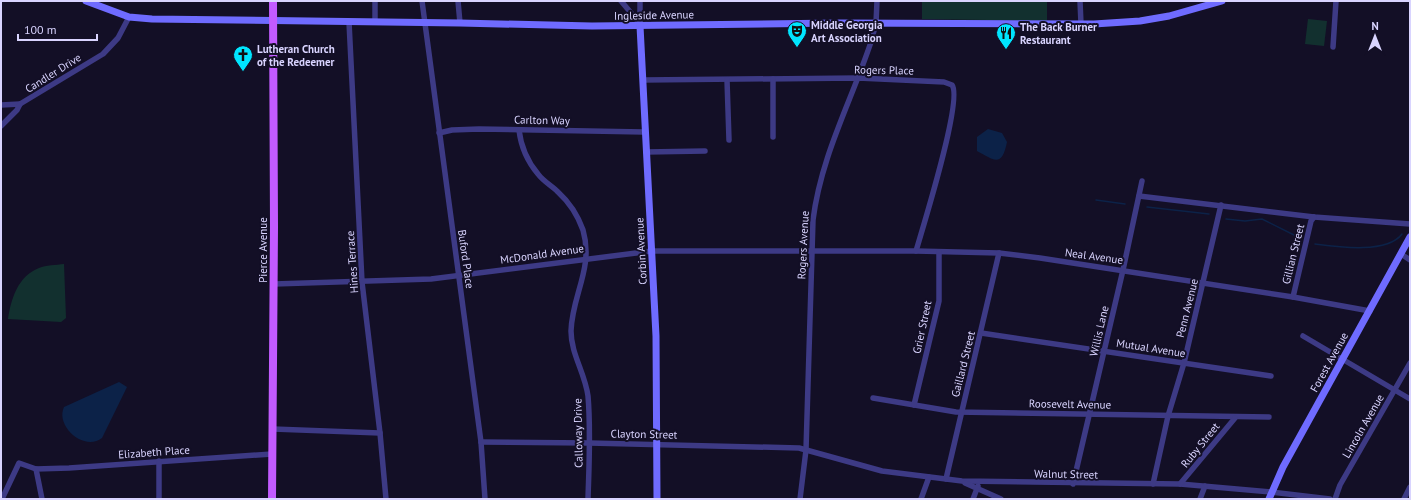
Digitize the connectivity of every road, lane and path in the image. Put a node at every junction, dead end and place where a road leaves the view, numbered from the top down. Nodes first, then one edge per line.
1 (86, 1) edge
2 (273, 1) edge
3 (375, 1) edge
4 (422, 1) edge
5 (458, 1) edge
6 (621, 1) edge
7 (640, 1) edge
8 (877, 1) edge
9 (1080, 1) edge
10 (1222, 1) edge
11 (1336, 1) edge
12 (129, 17) junction
13 (273, 22) junction
14 (349, 22) junction
15 (375, 22) junction
16 (424, 22) junction
17 (460, 23) junction
18 (876, 23) junction
19 (1080, 24) junction
20 (640, 26) junction
21 (1334, 47) dead end
22 (858, 78) junction
23 (773, 79) junction
24 (643, 80) junction
25 (727, 80) junction
26 (20, 104) junction
27 (1, 105) edge
28 (1, 126) edge
29 (519, 130) junction
30 (439, 132) junction
31 (644, 132) junction
32 (773, 137) dead end
33 (728, 140) dead end
34 (705, 151) dead end
35 (646, 152) junction
36 (1142, 181) dead end
37 (1139, 196) junction
38 (1221, 205) junction
39 (1314, 217) junction
40 (1410, 224) edge
41 (1410, 237) edge
42 (652, 251) junction
43 (812, 251) junction
44 (916, 251) junction
45 (939, 252) junction
46 (999, 253) junction
47 (1401, 254) junction
48 (587, 258) junction
49 (1410, 260) edge
50 (1123, 270) junction
51 (458, 276) junction
52 (362, 282) junction
53 (1204, 283) junction
54 (274, 284) junction
55 (1293, 297) junction
56 (1370, 311) junction
57 (981, 333) junction
58 (1303, 336) dead end
59 (1105, 350) junction
60 (1342, 360) junction
61 (1184, 363) junction
62 (1410, 363) edge
63 (1271, 376) dead end
64 (1395, 390) junction
65 (873, 398) dead end
66 (1410, 399) edge
67 (914, 405) junction
68 (961, 412) junction
69 (1089, 414) junction
70 (1168, 416) junction
71 (1269, 417) dead end
72 (1235, 418) junction
73 (273, 429) junction
74 (380, 433) junction
75 (481, 442) junction
76 (589, 442) junction
77 (657, 444) junction
78 (806, 450) junction
79 (272, 454) junction
80 (159, 461) junction
81 (36, 469) junction
82 (929, 477) junction
83 (946, 479) junction
84 (962, 481) junction
85 (979, 482) junction
86 (1073, 484) junction
87 (1153, 484) junction
88 (1180, 484) junction
89 (1204, 486) junction
90 (1410, 487) edge
91 (977, 488) junction
92 (1270, 495) edge
93 (2, 499) edge
94 (42, 499) edge
95 (159, 499) edge
96 (272, 499) edge
97 (386, 499) edge
98 (485, 499) edge
99 (588, 499) edge
100 (656, 499) edge
101 (800, 499) edge
102 (921, 499) edge
103 (973, 499) edge
104 (1001, 499) edge
105 (1200, 499) edge
106 (1330, 499) edge
107 (1335, 499) edge
108 (1404, 499) edge

1 - 12 street, Ingleside Avenue
2 - 13 main road, Pierce Avenue
3 - 15 street
4 - 16 street, Buford Place
5 - 17 street
6 - 20 street
7 - 20 street, Corbin Avenue
8 - 18 street, Rogers Avenue
9 - 19 street
10 - 19 street, Ingleside Avenue
11 - 21 street
12 - 13 street, Ingleside Avenue
12 - 26 street, Candler Drive
13 - 14 street, Ingleside Avenue
13 - 54 main road, Pierce Avenue
14 - 15 street, Ingleside Avenue
14 - 52 street, Hines Terrace
15 - 16 street, Ingleside Avenue
16 - 17 street, Ingleside Avenue
16 - 30 street, Buford Place
17 - 20 street, Ingleside Avenue
18 - 19 street, Ingleside Avenue
18 - 20 street, Ingleside Avenue
18 - 22 street, Rogers Avenue
20 - 24 street, Corbin Avenue
22 - 23 street, Rogers Place
22 - 43 street, Rogers Avenue
22 - 44 street, Rogers Place
23 - 25 street, Rogers Place
23 - 32 street
24 - 25 street, Rogers Place
24 - 31 street, Corbin Avenue
25 - 33 street
26 - 27 street
26 - 28 street, Candler Drive
29 - 30 street, Carlton Way
29 - 31 street, Carlton Way
29 - 48 street, Calloway Drive
30 - 51 street, Buford Place
31 - 35 street, Corbin Avenue
34 - 35 street
35 - 42 street, Corbin Avenue
36 - 37 street, Willis Lane
37 - 38 street
37 - 50 street, Willis Lane
38 - 39 street
38 - 53 street, Penn Avenue
39 - 40 street
39 - 55 street, Gillian Street
41 - 47 street, Forest Avenue
42 - 43 street, McDonald Avenue
42 - 48 street, McDonald Avenue
42 - 77 street, Corbin Avenue
43 - 44 street, Neal Avenue
43 - 78 street, Rogers Avenue
44 - 45 street, Neal Avenue
45 - 46 street, Neal Avenue
45 - 67 street, Grier Street
46 - 50 street, Neal Avenue
46 - 57 street, Gaillard Street
47 - 49 street
47 - 56 street, Forest Avenue
48 - 51 street, McDonald Avenue
48 - 76 street, Calloway Drive
50 - 53 street, Neal Avenue
50 - 59 street, Willis Lane
51 - 52 street, McDonald Avenue
51 - 75 street, Buford Place
52 - 54 street, McDonald Avenue
52 - 74 street, Hines Terrace
53 - 55 street, Neal Avenue
53 - 61 street, Penn Avenue
54 - 73 main road, Pierce Avenue
55 - 56 street, Neal Avenue
56 - 60 street, Forest Avenue
57 - 59 street, Mutual Avenue
57 - 68 street, Gaillard Street
58 - 60 street
59 - 61 street, Mutual Avenue
59 - 69 street, Willis Lane
60 - 64 street
60 - 92 street, Forest Avenue
61 - 63 street, Mutual Avenue
61 - 70 street, Penn Avenue
62 - 64 street, Lincoln Avenue
64 - 66 street
64 - 107 street, Lincoln Avenue
65 - 67 street, Roosevelt Avenue
67 - 68 street, Roosevelt Avenue
68 - 69 street, Roosevelt Avenue
68 - 83 street, Gaillard Street
69 - 70 street, Roosevelt Avenue
69 - 86 street, Willis Lane
70 - 72 street, Roosevelt Avenue
70 - 87 street, Penn Avenue
71 - 72 street, Roosevelt Avenue
72 - 88 street, Ruby Street
73 - 74 street
73 - 79 main road, Pierce Avenue
74 - 97 street, Hines Terrace
75 - 76 street, Clayton Street
75 - 98 street, Buford Place
76 - 77 street, Clayton Street
76 - 99 street, Calloway Drive
77 - 78 street, Clayton Street
77 - 100 street, Corbin Avenue
78 - 82 street, Walnut Street
78 - 101 street, Rogers Avenue
79 - 80 street, Elizabeth Place
79 - 96 main road, Pierce Avenue
80 - 81 street, Elizabeth Place
80 - 95 street
81 - 93 street, Elizabeth Place
81 - 94 street
82 - 83 street, Walnut Street
82 - 102 street
83 - 84 street, Walnut Street
84 - 85 street, Walnut Street
84 - 91 street
85 - 86 street, Walnut Street
85 - 91 street
86 - 87 street, Walnut Street
87 - 88 street, Walnut Street
88 - 89 street, Walnut Street
89 - 92 street, Walnut Street
89 - 105 street
90 - 108 street
91 - 103 street
91 - 104 street
92 - 106 street, Walnut Street

